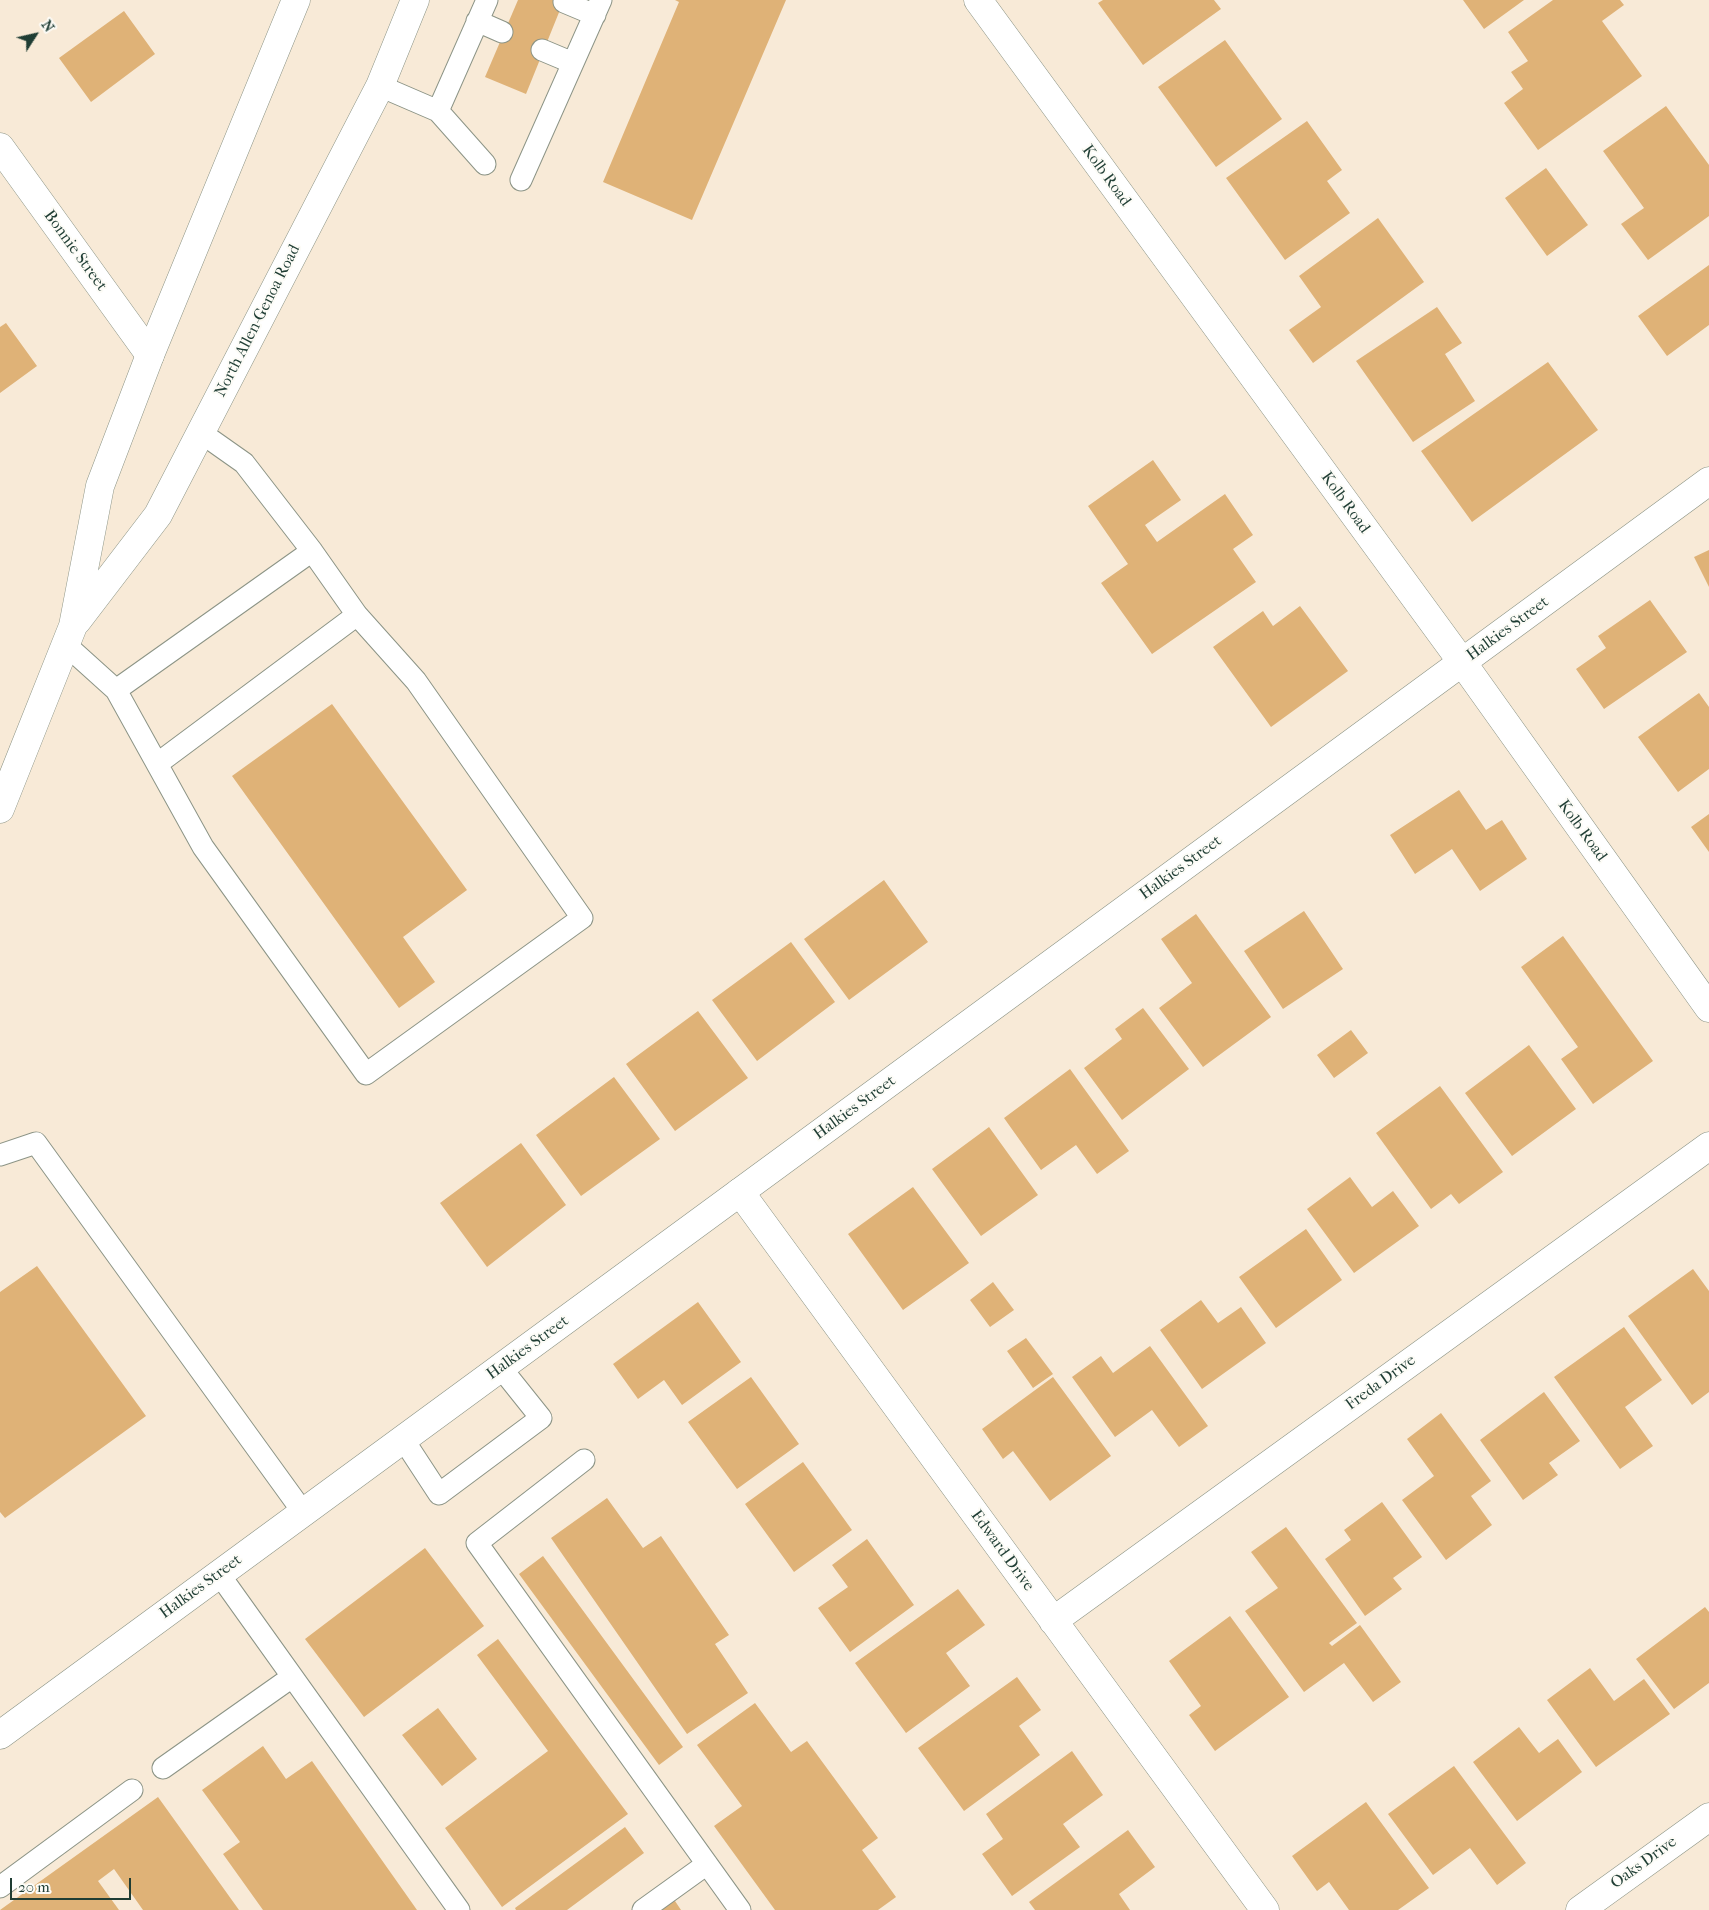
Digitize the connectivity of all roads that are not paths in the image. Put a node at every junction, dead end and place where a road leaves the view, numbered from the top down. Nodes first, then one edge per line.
1 (296, 0) edge
2 (415, 0) edge
3 (487, 0) edge
4 (978, 0) edge
5 (564, 2) dead end
6 (598, 7) edge
7 (477, 21) junction
8 (502, 32) dead end
9 (542, 50) dead end
10 (573, 63) junction
11 (380, 86) junction
12 (438, 111) junction
13 (0, 147) edge
14 (485, 164) dead end
15 (521, 180) dead end
16 (150, 355) junction
17 (200, 432) junction
18 (1709, 481) edge
19 (312, 551) junction
20 (357, 615) junction
21 (69, 635) junction
22 (1462, 662) junction
23 (116, 690) junction
24 (157, 764) junction
25 (0, 809) edge
26 (1709, 1008) edge
27 (1709, 1146) edge
28 (0, 1155) edge
29 (740, 1192) junction
30 (501, 1368) junction
31 (403, 1439) junction
32 (584, 1460) dead end
33 (303, 1512) junction
34 (219, 1574) junction
35 (1053, 1621) junction
36 (292, 1677) junction
37 (0, 1735) edge
38 (163, 1768) dead end
39 (132, 1790) dead end
40 (1709, 1817) edge
41 (707, 1864) junction
42 (0, 1887) edge
43 (460, 1910) edge
44 (643, 1910) edge
45 (740, 1910) edge
46 (1265, 1910) edge
47 (1580, 1910) edge

1 - 16 street, North Allen-Genoa Road
2 - 11 street, North Allen-Genoa Road
3 - 7 lane
4 - 22 street, Kolb Road
5 - 6 lane
6 - 10 lane
7 - 8 lane
7 - 12 lane
9 - 10 lane
10 - 15 lane
11 - 12 lane
11 - 17 street, North Allen-Genoa Road
12 - 14 lane
13 - 16 street, Bonnie Street
16 - 21 street, North Allen-Genoa Road
17 - 19 lane
17 - 21 street, North Allen-Genoa Road
18 - 22 street, Halkies Street
19 - 20 lane
19 - 23 lane
20 - 24 lane
20 - 24 lane
21 - 23 lane
21 - 25 street, North Allen-Genoa Road
22 - 26 street, Kolb Road
22 - 29 street, Halkies Street
23 - 24 lane
27 - 35 street, Freda Drive
28 - 33 lane
29 - 30 street, Halkies Street
29 - 35 street, Edward Drive
30 - 31 street, Halkies Street
30 - 31 lane
31 - 33 street, Halkies Street
32 - 41 lane
33 - 34 street, Halkies Street
34 - 36 lane
34 - 37 street, Halkies Street
35 - 46 street, Edward Drive
36 - 38 lane
36 - 43 lane
39 - 42 lane
40 - 47 street, Oaks Drive
41 - 44 lane
41 - 45 lane

